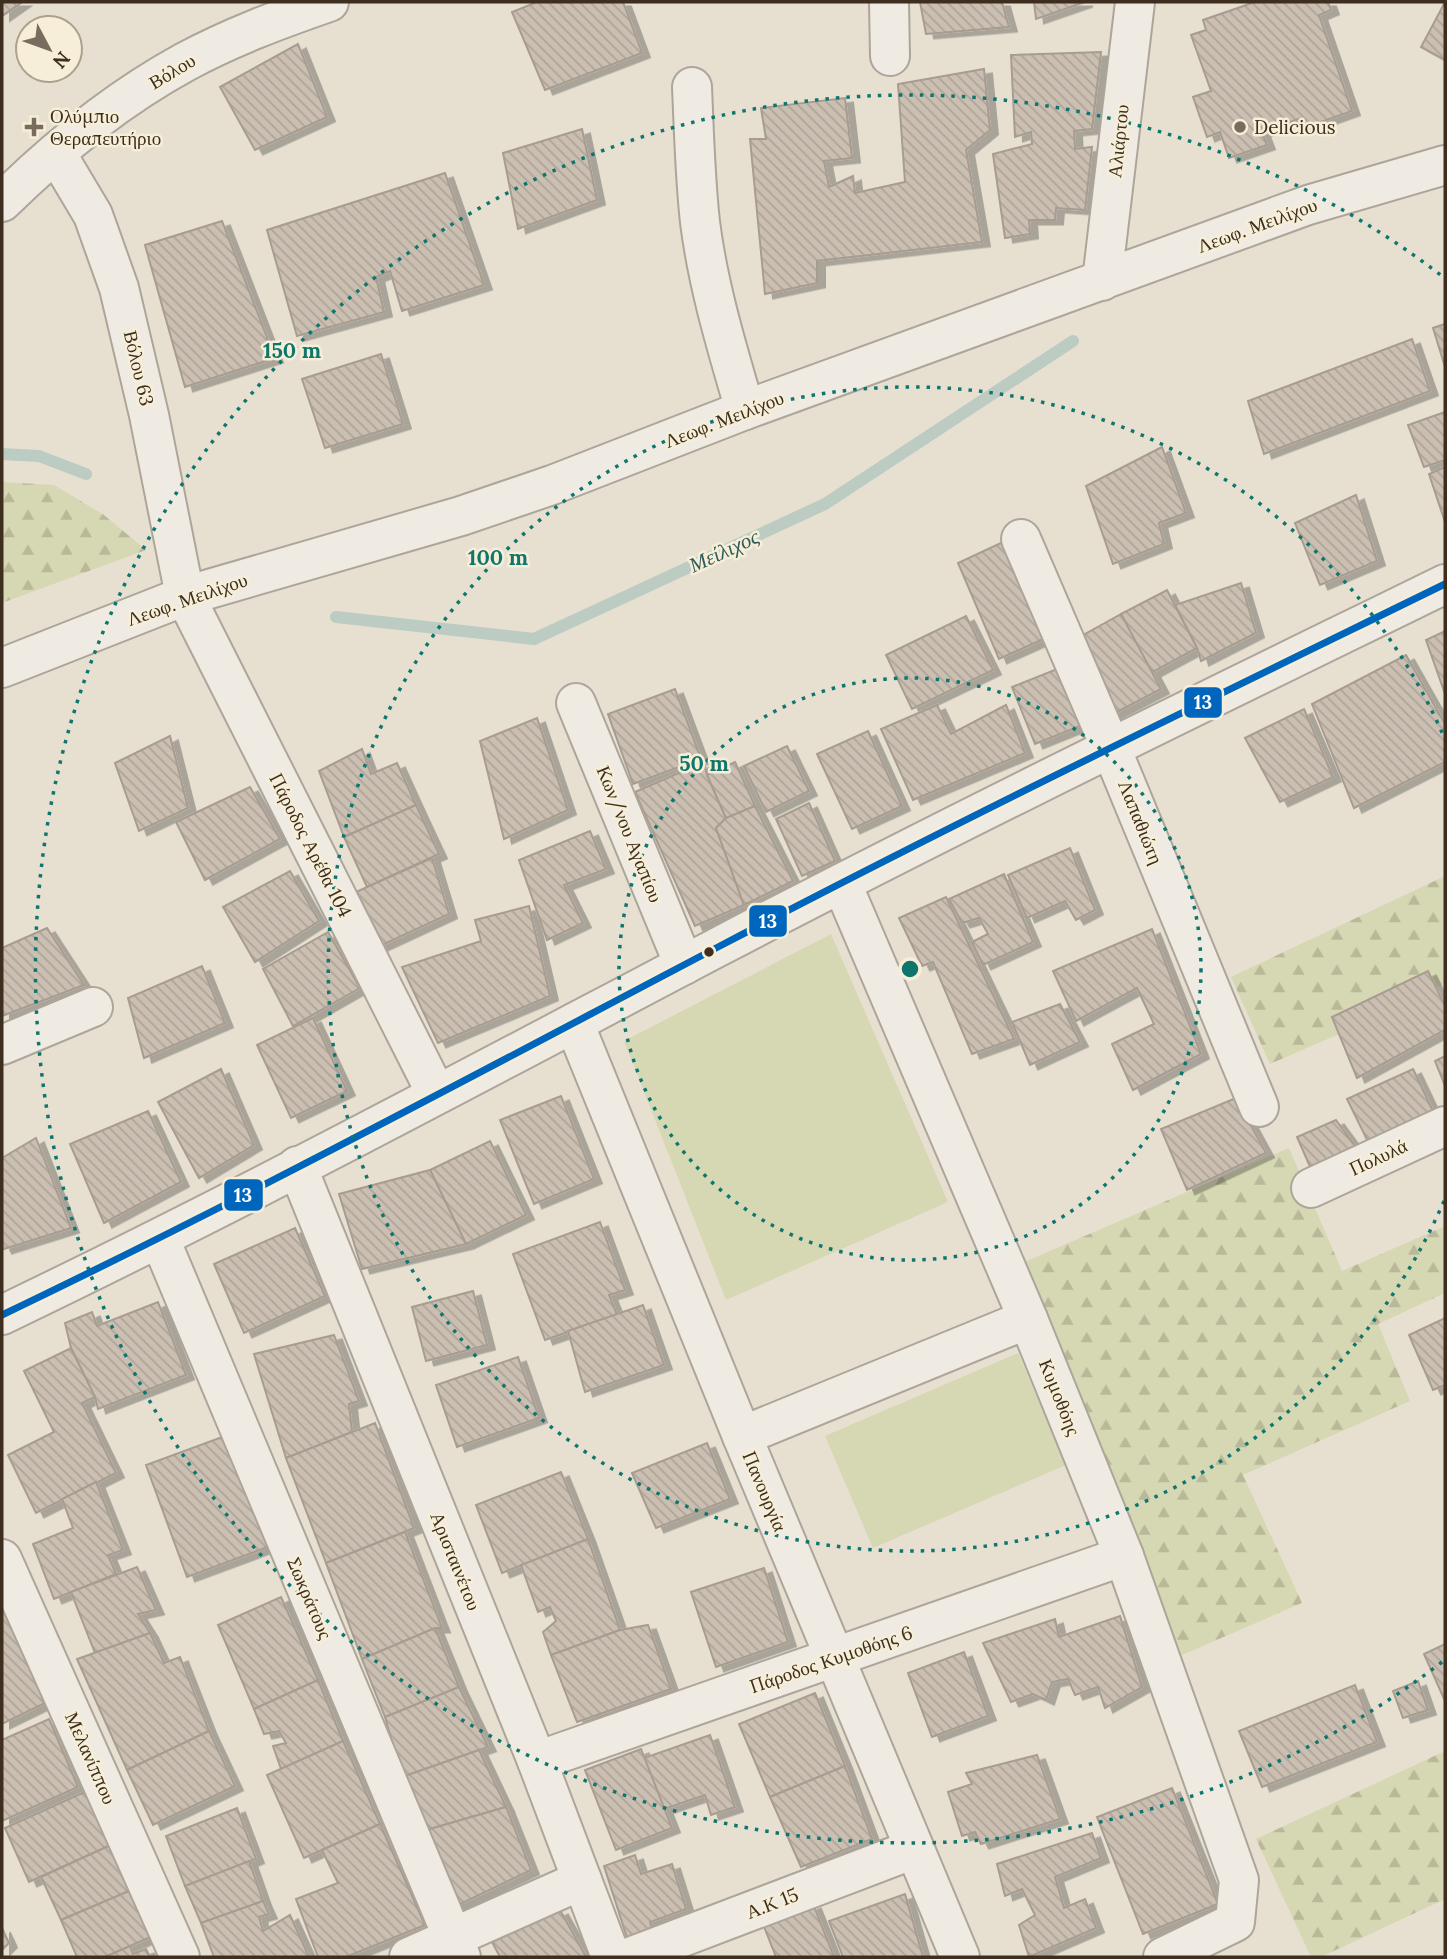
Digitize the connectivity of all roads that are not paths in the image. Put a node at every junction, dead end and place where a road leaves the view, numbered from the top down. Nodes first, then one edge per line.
1 (329, 2) edge
2 (889, 2) edge
3 (1135, 2) edge
4 (890, 56) dead end
5 (692, 87) dead end
6 (56, 153) junction
7 (1445, 165) edge
8 (2, 202) edge
9 (1102, 281) junction
10 (744, 411) junction
11 (1021, 539) dead end
12 (1445, 584) edge
13 (185, 596) junction
14 (2, 668) edge
15 (576, 703) dead end
16 (1111, 748) junction
17 (842, 884) junction
18 (684, 965) junction
19 (93, 1007) dead end
20 (574, 1023) junction
21 (2, 1045) edge
22 (436, 1093) junction
23 (1259, 1107) dead end
24 (1445, 1126) edge
25 (297, 1166) junction
26 (1311, 1188) dead end
27 (160, 1239) junction
28 (2, 1315) edge
29 (1028, 1319) junction
30 (741, 1436) junction
31 (1124, 1556) junction
32 (2, 1559) edge
33 (835, 1658) junction
34 (537, 1761) junction
35 (914, 1849) junction
36 (582, 1880) junction
37 (457, 1948) edge
38 (180, 1957) edge
39 (409, 1957) edge
40 (611, 1957) edge
41 (630, 1957) edge
42 (960, 1957) edge
43 (1163, 1957) edge

1 - 6 street, Βόλου
2 - 4 street
3 - 9 street, Αλιάρτου
5 - 10 street
6 - 8 street, Βόλου
6 - 13 street, Βόλου 63
7 - 9 street, Λεωφ. Μειλίχου
9 - 10 street, Λεωφ. Μειλίχου
10 - 13 street, Λεωφ. Μειλίχου
11 - 16 street, Λαπαθιώτη
12 - 16 street
13 - 14 street, Λεωφ. Μειλίχου
13 - 22 street, Πάροδος Αρέθα 104
15 - 18 street, Κων/νου Αγαπίου
16 - 17 street
16 - 23 street, Λαπαθιώτη
17 - 18 street
17 - 29 street, Κυμοθόης
18 - 20 street
19 - 21 street
20 - 22 street
20 - 30 street, Πανουργία
22 - 25 street
24 - 26 street, Πολυλά
25 - 27 street
25 - 34 street, Αρισταινέτου
27 - 28 street
27 - 37 street, Σωκράτους
29 - 30 street
29 - 31 street, Κυμοθόης
30 - 33 street, Πανουργία
31 - 33 street, Πάροδος Κυμοθόης 6
31 - 43 street, Κυμοθόης
32 - 38 street, Μελανίππου
33 - 34 street, Πάροδος Κυμοθόης 6
33 - 35 street, Πανουργία
34 - 36 street, Αρισταινέτου
35 - 41 street, Α.Κ 15
35 - 42 street, Πανουργία
36 - 37 street
36 - 40 street, Αρισταινέτου
37 - 39 street

